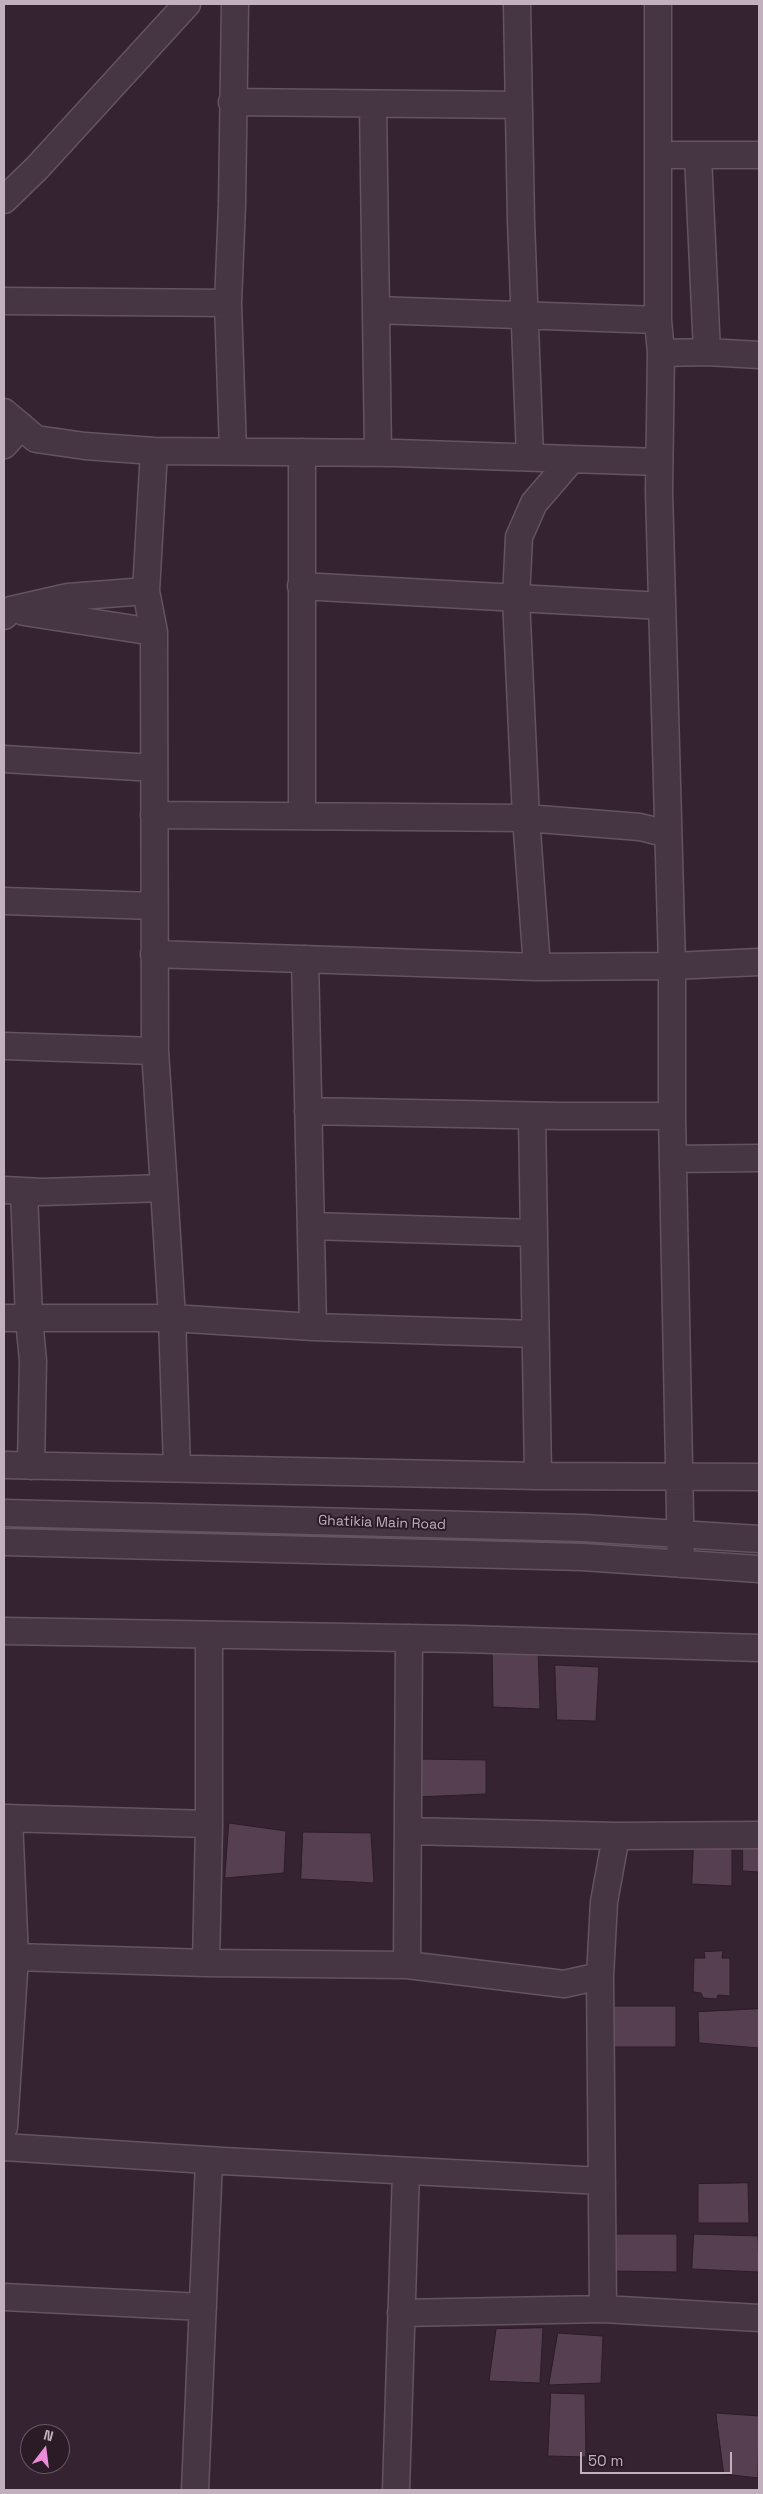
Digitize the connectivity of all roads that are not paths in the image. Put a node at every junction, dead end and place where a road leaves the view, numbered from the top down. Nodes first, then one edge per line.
1 (187, 4) edge
2 (235, 4) edge
3 (517, 4) edge
4 (658, 4) edge
5 (232, 102) junction
6 (373, 104) junction
7 (518, 105) junction
8 (658, 155) junction
9 (759, 155) edge
10 (698, 156) junction
11 (4, 200) edge
12 (4, 301) edge
13 (228, 303) junction
14 (376, 310) junction
15 (525, 315) junction
16 (658, 320) junction
17 (707, 352) junction
18 (661, 353) junction
19 (759, 355) edge
20 (9, 427) edge
21 (154, 451) junction
22 (233, 451) junction
23 (302, 452) junction
24 (378, 452) junction
25 (530, 457) junction
26 (572, 459) junction
27 (659, 462) junction
28 (301, 586) junction
29 (146, 591) junction
30 (516, 598) junction
31 (662, 606) junction
32 (7, 613) edge
33 (154, 632) junction
34 (4, 759) edge
35 (154, 768) junction
36 (154, 814) junction
37 (302, 814) junction
38 (526, 818) junction
39 (668, 834) junction
40 (4, 900) edge
41 (154, 906) junction
42 (154, 954) junction
43 (305, 959) junction
44 (759, 962) edge
45 (672, 966) junction
46 (537, 967) junction
47 (4, 1046) edge
48 (155, 1051) junction
49 (308, 1111) junction
50 (532, 1116) junction
51 (672, 1116) junction
52 (759, 1158) edge
53 (673, 1159) junction
54 (164, 1188) junction
55 (14, 1191) edge
56 (311, 1226) junction
57 (534, 1234) junction
58 (16, 1318) edge
59 (172, 1318) junction
60 (313, 1327) junction
61 (535, 1334) junction
62 (4, 1465) edge
63 (31, 1466) junction
64 (177, 1467) junction
65 (538, 1476) junction
66 (759, 1477) edge
67 (681, 1478) junction
68 (4, 1513) edge
69 (682, 1534) junction
70 (759, 1540) edge
71 (4, 1542) edge
72 (682, 1564) junction
73 (759, 1569) edge
74 (4, 1631) edge
75 (209, 1635) junction
76 (409, 1638) junction
77 (759, 1648) edge
78 (6, 1818) edge
79 (209, 1824) junction
80 (408, 1831) junction
81 (759, 1835) edge
82 (616, 1836) junction
83 (15, 1957) junction
84 (206, 1963) junction
85 (407, 1966) junction
86 (600, 1976) junction
87 (4, 2128) edge
88 (4, 2147) edge
89 (209, 2160) junction
90 (406, 2171) junction
91 (602, 2181) junction
92 (4, 2298) edge
93 (203, 2307) junction
94 (603, 2309) junction
95 (401, 2313) junction
96 (759, 2318) edge
97 (195, 2490) edge
98 (396, 2490) edge

1 - 11 street
2 - 5 street
3 - 7 street
4 - 8 street
5 - 6 street
5 - 13 street
6 - 7 street
6 - 14 street
7 - 15 street
8 - 10 street
8 - 16 street
9 - 10 street
10 - 17 street
12 - 13 street
13 - 22 street
14 - 15 street
14 - 24 street
15 - 16 street
15 - 25 street
16 - 18 street
17 - 18 street
17 - 19 street
18 - 27 street
20 - 21 street
21 - 22 street
21 - 29 street
22 - 23 street
23 - 24 street
23 - 28 street
24 - 25 street
25 - 26 street
26 - 27 street
26 - 30 street
27 - 31 street
28 - 30 street
28 - 37 street
29 - 32 street
29 - 33 street
30 - 31 street
30 - 38 street
31 - 39 street
32 - 33 street
33 - 35 street
34 - 35 street
35 - 36 street
36 - 37 street
36 - 41 street
37 - 38 street
38 - 39 street
38 - 46 street
39 - 45 street
40 - 41 street
41 - 42 street
42 - 43 street
42 - 48 street
43 - 46 street
43 - 49 street
44 - 45 street
45 - 46 street
45 - 51 street
47 - 48 street
48 - 54 street
49 - 50 street
49 - 56 street
50 - 51 street
50 - 57 street
51 - 53 street
52 - 53 street
53 - 67 street
54 - 55 street
54 - 59 street
55 - 58 street
56 - 57 street
56 - 60 street
57 - 61 street
58 - 59 street
58 - 63 street
59 - 60 street
59 - 64 street
60 - 61 street
61 - 65 street
62 - 63 street
63 - 64 street
64 - 65 street
65 - 67 street
66 - 67 street
67 - 69 street
68 - 69 street, Ghatikia Main Road
69 - 70 street, Ghatikia Main Road
69 - 72 street
71 - 72 street, Ghatikia Main Road
72 - 73 street, Ghatikia Main Road
74 - 75 street
75 - 76 street
75 - 79 street
76 - 77 street
76 - 80 street
78 - 79 street
78 - 83 street
79 - 84 street
80 - 82 street
80 - 85 street
81 - 82 street
82 - 86 street
83 - 84 street
83 - 87 street
84 - 85 street
85 - 86 street
86 - 91 street
88 - 89 street
89 - 90 street
89 - 93 street
90 - 91 street
90 - 95 street
91 - 94 street
92 - 93 street
93 - 97 street
94 - 95 street
94 - 96 street
95 - 98 street

